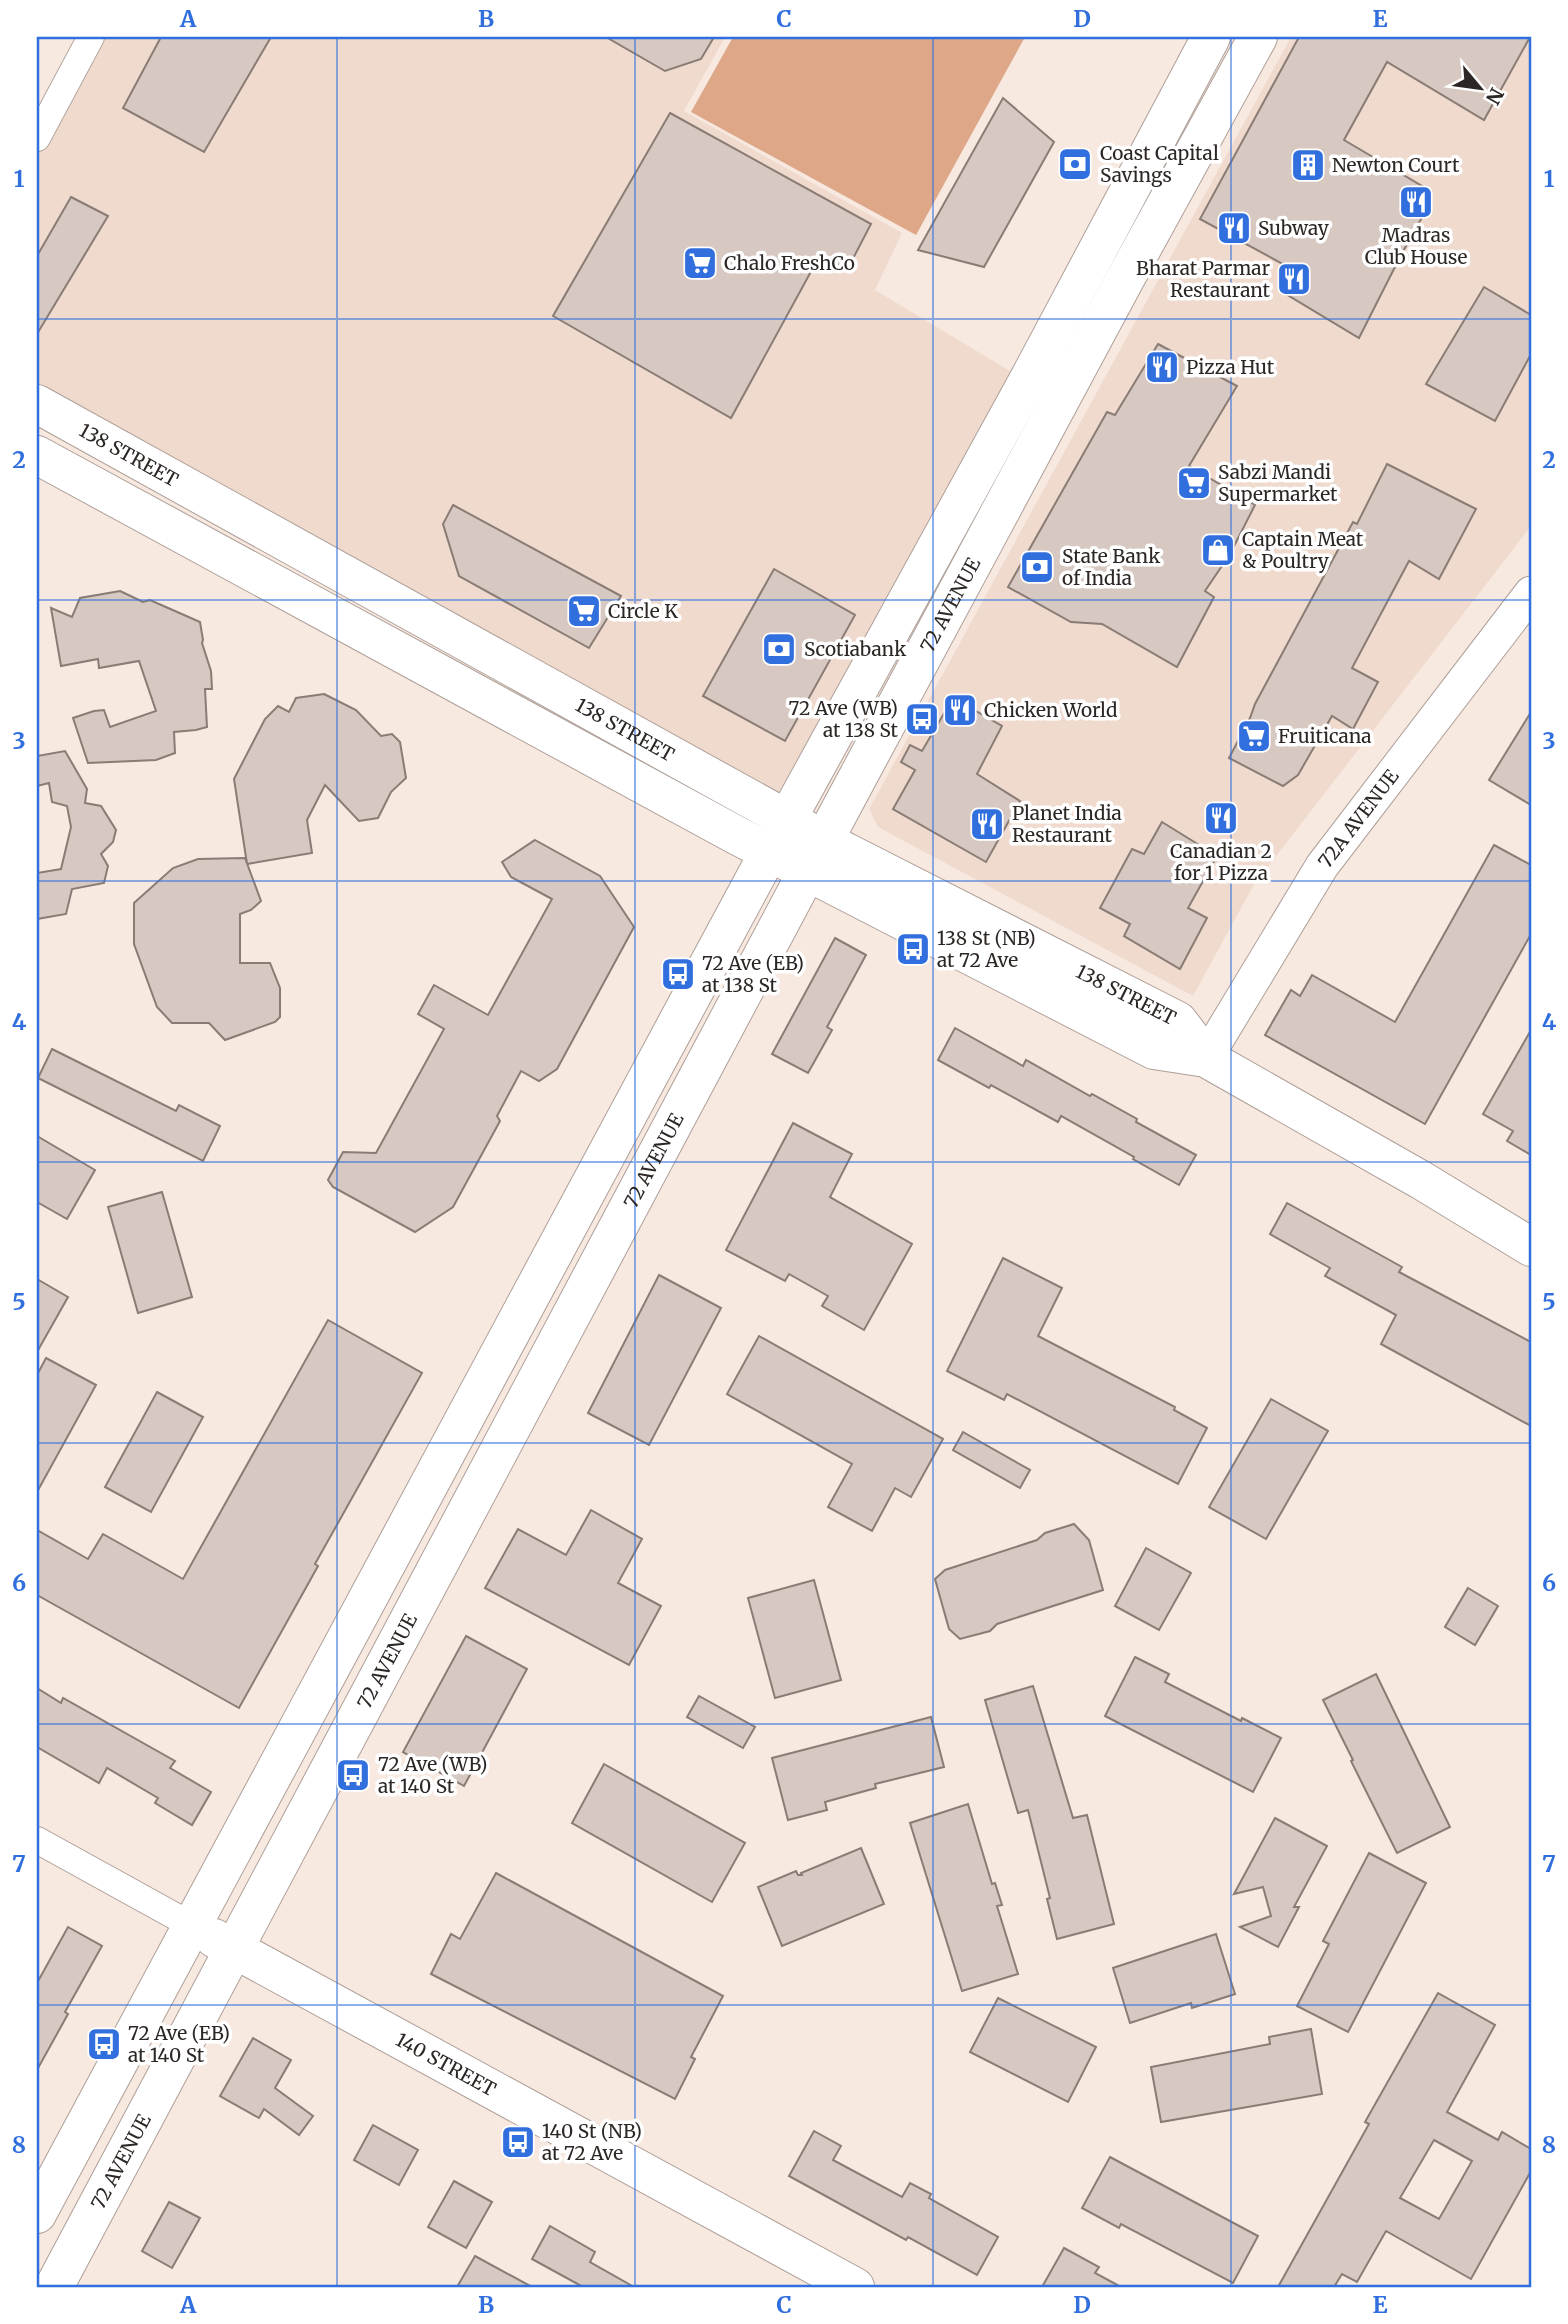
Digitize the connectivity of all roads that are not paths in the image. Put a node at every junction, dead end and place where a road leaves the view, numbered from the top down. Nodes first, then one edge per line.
1 (91, 37) edge
2 (1211, 37) edge
3 (1258, 37) edge
4 (37, 138) edge
5 (37, 404) edge
6 (37, 455) edge
7 (1531, 593) edge
8 (787, 819) junction
9 (768, 852) junction
10 (816, 855) junction
11 (1206, 1058) junction
12 (1531, 1247) edge
13 (37, 1840) edge
14 (191, 1925) junction
15 (235, 1950) junction
16 (37, 2214) edge
17 (54, 2287) edge
18 (855, 2287) edge

1 - 4 street
2 - 8 main road, 72 AVENUE
3 - 10 main road, 72 AVENUE
5 - 8 main road, 138 STREET
6 - 9 main road, 138 STREET
7 - 11 street, 72A AVENUE
8 - 9 main road, 72 AVENUE
8 - 10 main road, 138 STREET
9 - 10 main road, 138 STREET
9 - 14 main road, 72 AVENUE
10 - 11 main road, 138 STREET
10 - 15 main road, 72 AVENUE
11 - 12 main road, 138 STREET
13 - 14 street, 140 STREET
14 - 15 main road, 140 STREET
14 - 16 main road, 72 AVENUE
15 - 17 main road, 72 AVENUE
15 - 18 main road, 140 STREET

